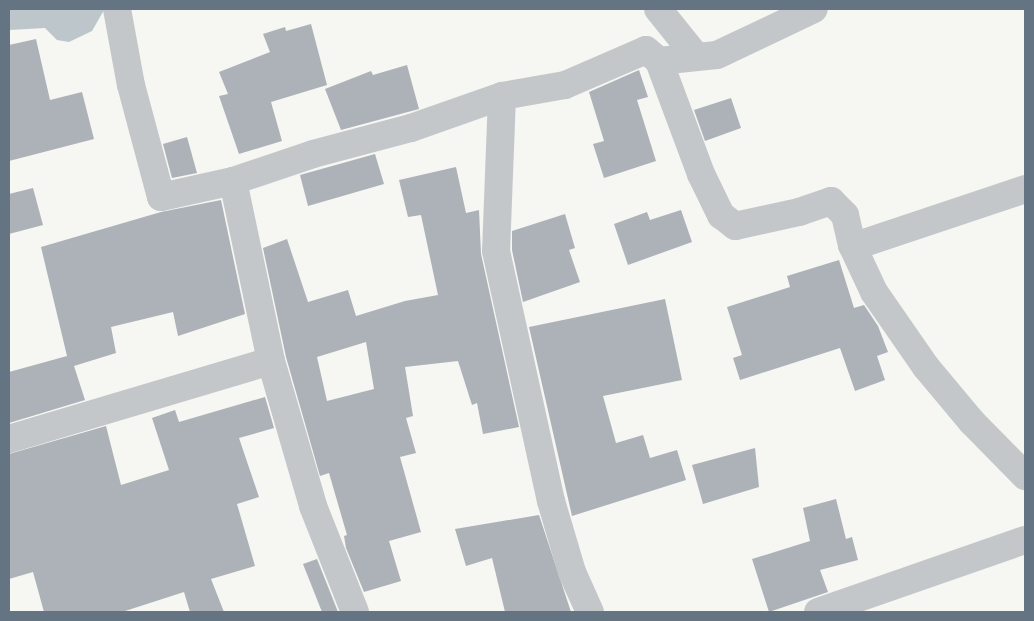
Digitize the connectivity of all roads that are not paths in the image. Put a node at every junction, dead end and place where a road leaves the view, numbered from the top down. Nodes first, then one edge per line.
1 (117, 9) edge
2 (658, 9) edge
3 (814, 9) edge
4 (695, 55) junction
5 (659, 62) junction
6 (502, 96) junction
7 (233, 181) junction
8 (1025, 189) edge
9 (852, 245) junction
10 (271, 361) junction
11 (9, 439) edge
12 (1025, 476) edge
13 (1025, 540) edge
14 (355, 612) edge
15 (590, 612) edge
16 (818, 612) edge

1 - 7 street
2 - 4 street
3 - 4 street
4 - 5 street
5 - 6 street
5 - 9 street
6 - 7 street
6 - 15 street
7 - 10 street
8 - 9 street
9 - 12 street
10 - 11 street
10 - 14 street
13 - 16 street

